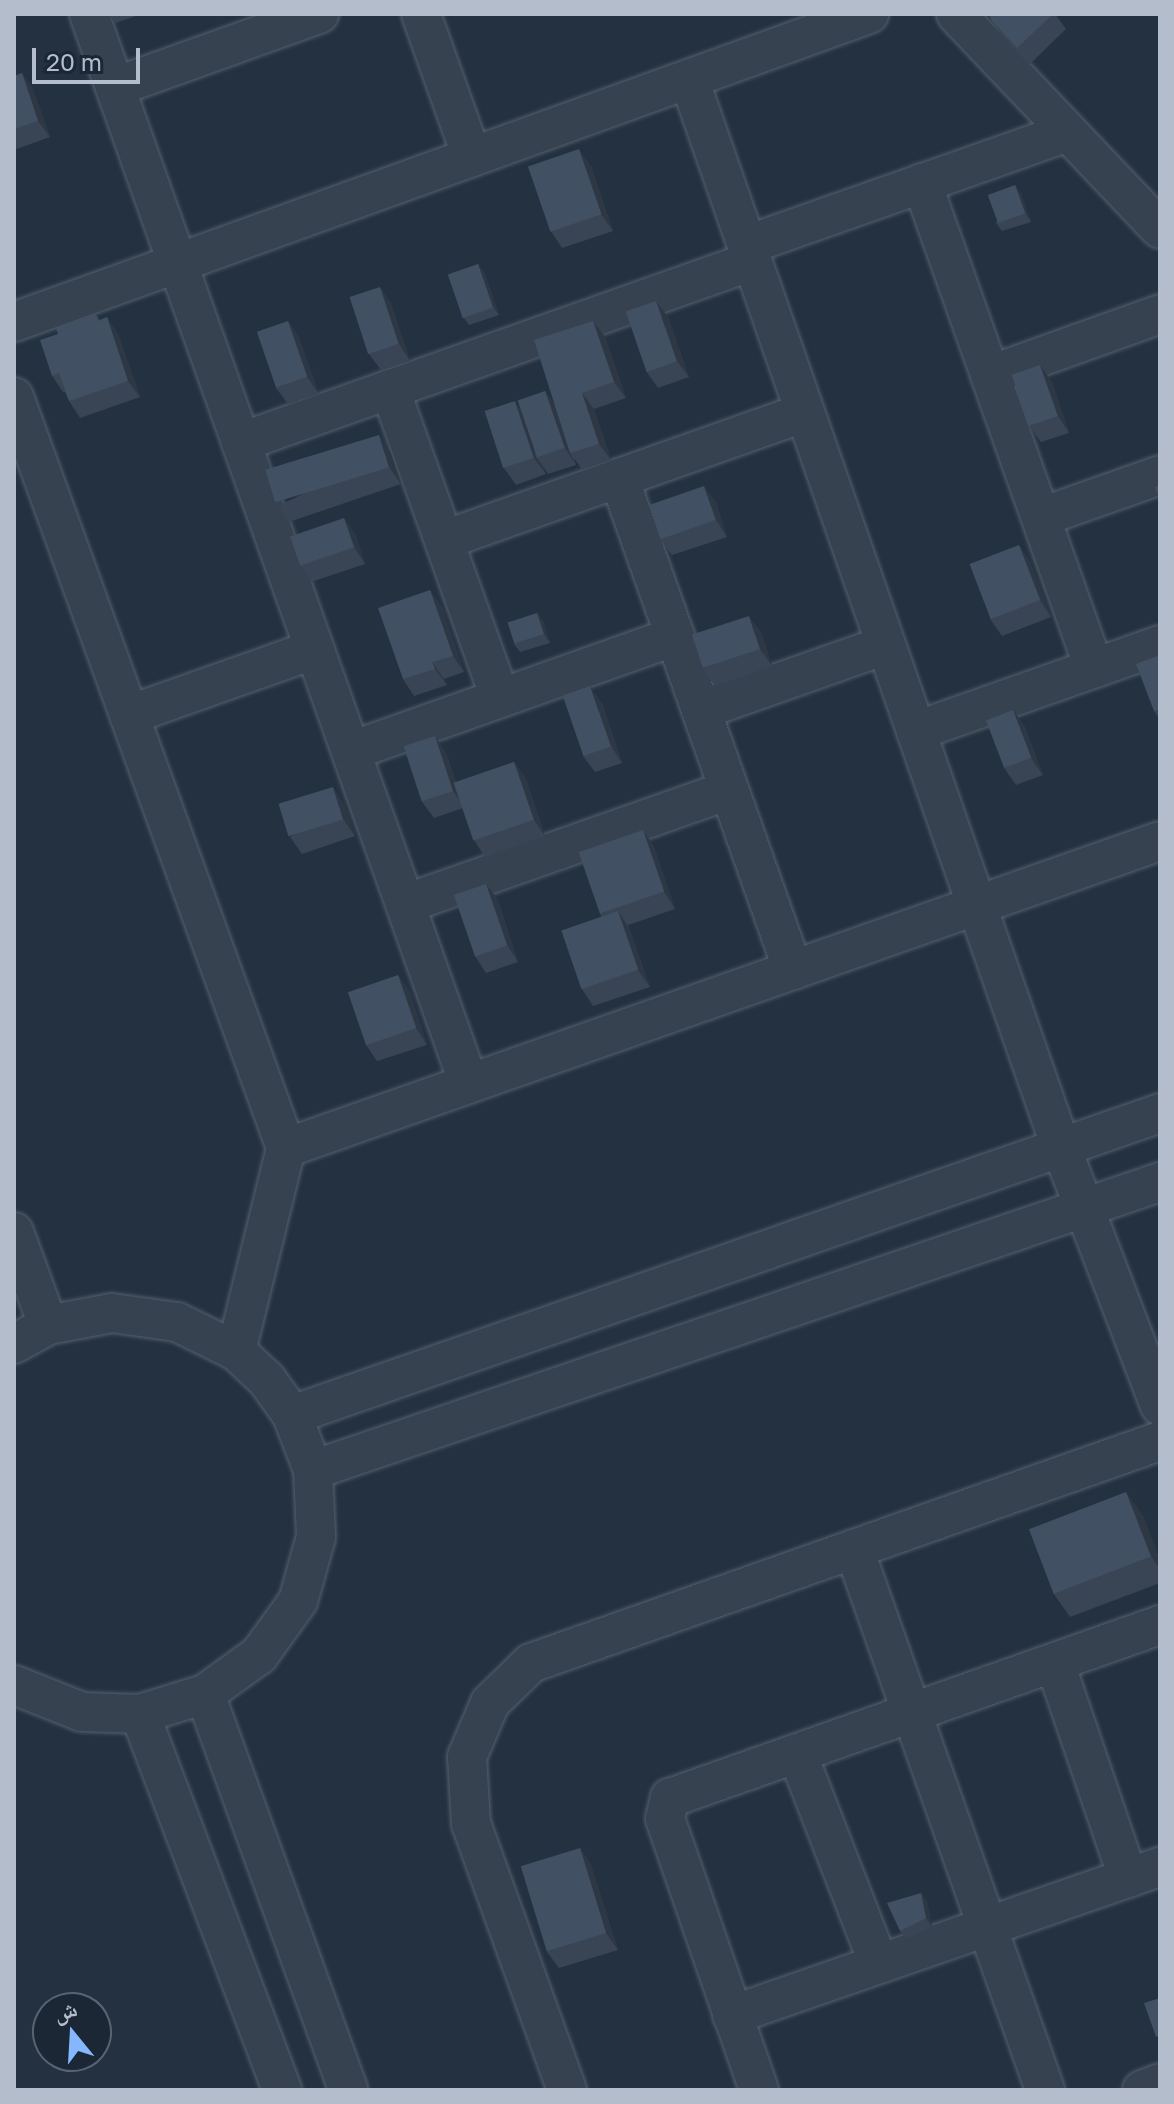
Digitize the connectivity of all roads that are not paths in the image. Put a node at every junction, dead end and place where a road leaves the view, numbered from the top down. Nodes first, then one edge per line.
1 (89, 14) edge
2 (319, 14) edge
3 (421, 14) edge
4 (869, 14) edge
5 (956, 14) edge
6 (260, 24) edge
7 (689, 79) junction
8 (115, 87) junction
9 (1067, 132) junction
10 (472, 157) junction
11 (922, 183) junction
12 (1160, 229) edge
13 (750, 253) junction
14 (177, 263) junction
15 (1160, 314) edge
16 (14, 322) edge
17 (990, 375) junction
18 (390, 389) junction
19 (14, 397) edge
20 (805, 412) junction
21 (241, 442) junction
22 (1160, 475) edge
23 (619, 478) junction
24 (1041, 517) junction
25 (444, 540) junction
26 (675, 636) junction
27 (886, 645) junction
28 (1160, 645) edge
29 (315, 649) junction
30 (1094, 668) junction
31 (500, 698) junction
32 (701, 710) junction
33 (129, 715) junction
34 (916, 731) junction
35 (351, 751) junction
36 (729, 790) junction
37 (1160, 841) edge
38 (405, 904) junction
39 (977, 906) junction
40 (793, 970) junction
41 (469, 1084) junction
42 (1160, 1113) edge
43 (1061, 1147) junction
44 (286, 1148) junction
45 (1160, 1182) edge
46 (1086, 1208) junction
47 (14, 1232) edge
48 (48, 1325) junction
49 (14, 1344) edge
50 (236, 1351) junction
51 (1160, 1406) edge
52 (292, 1415) junction
53 (1160, 1441) edge
54 (313, 1470) junction
55 (854, 1549) junction
56 (1160, 1625) edge
57 (1055, 1663) junction
58 (14, 1685) edge
59 (205, 1694) junction
60 (910, 1712) junction
61 (140, 1714) junction
62 (797, 1753) junction
63 (1144, 1873) edge
64 (988, 1926) junction
65 (879, 1964) junction
66 (732, 2015) junction
67 (1160, 2083) edge
68 (282, 2090) edge
69 (348, 2090) edge
70 (567, 2090) edge
71 (759, 2090) edge
72 (1045, 2090) edge
73 (1142, 2090) edge

1 - 8 street
2 - 6 street
3 - 10 street
4 - 7 street
5 - 9 street
6 - 8 street
7 - 10 street
7 - 13 street
8 - 14 street
9 - 11 street
9 - 12 street
10 - 14 street
11 - 13 street
11 - 17 street
13 - 18 street
13 - 20 street
14 - 16 street
14 - 21 street
15 - 17 street
17 - 24 street
18 - 21 street
18 - 25 street
19 - 33 street
20 - 23 street
20 - 27 street
21 - 29 street
22 - 24 street
23 - 25 street
23 - 26 street
24 - 30 street
25 - 31 street
26 - 31 street
26 - 32 street
27 - 32 street
27 - 34 street
28 - 30 street
29 - 33 street
29 - 35 street
30 - 34 street
31 - 35 street
32 - 36 street
33 - 44 street
34 - 39 street
35 - 38 street
36 - 38 street
36 - 40 street
37 - 39 street
38 - 41 street
39 - 40 street
39 - 43 street
40 - 41 street
41 - 44 street
42 - 43 street
43 - 46 street
43 - 52 street
44 - 50 street
45 - 46 street
46 - 51 street
46 - 54 street
47 - 48 street
48 - 49 street
48 - 50 street
50 - 52 street
52 - 54 street
53 - 55 street
54 - 59 street
55 - 60 street
55 - 70 street
56 - 57 street
57 - 60 street
57 - 63 street
58 - 61 street
59 - 61 street
59 - 69 street
60 - 62 street
60 - 64 street
61 - 68 street
62 - 65 street
62 - 66 street
63 - 64 street
64 - 65 street
64 - 72 street
65 - 66 street
66 - 71 street
67 - 73 street

